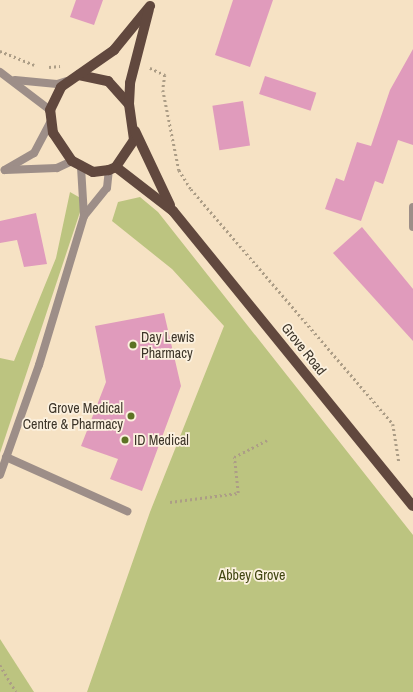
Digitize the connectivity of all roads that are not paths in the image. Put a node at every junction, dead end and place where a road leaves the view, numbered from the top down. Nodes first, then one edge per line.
1 (151, 3) edge
2 (0, 72) edge
3 (76, 78) junction
4 (15, 80) junction
5 (129, 104) junction
6 (50, 110) junction
7 (50, 123) junction
8 (135, 131) junction
9 (77, 164) junction
10 (113, 168) junction
11 (2, 170) edge
12 (413, 207) edge
13 (173, 210) junction
14 (84, 216) junction
15 (413, 227) edge
16 (6, 458) junction
17 (0, 475) edge
18 (413, 506) edge
19 (127, 511) dead end

1 - 3 main road
1 - 5 main road
2 - 4 street
3 - 4 street
3 - 5 main road
3 - 6 main road
4 - 6 street
5 - 8 main road
6 - 7 main road
7 - 9 main road
7 - 11 street
8 - 10 main road
8 - 13 main road, Grove Road
9 - 10 main road
9 - 11 street
9 - 14 street
10 - 13 main road, Grove Road
10 - 14 street
12 - 15 street
13 - 18 main road, Grove Road
14 - 16 street
16 - 17 street
16 - 19 street

